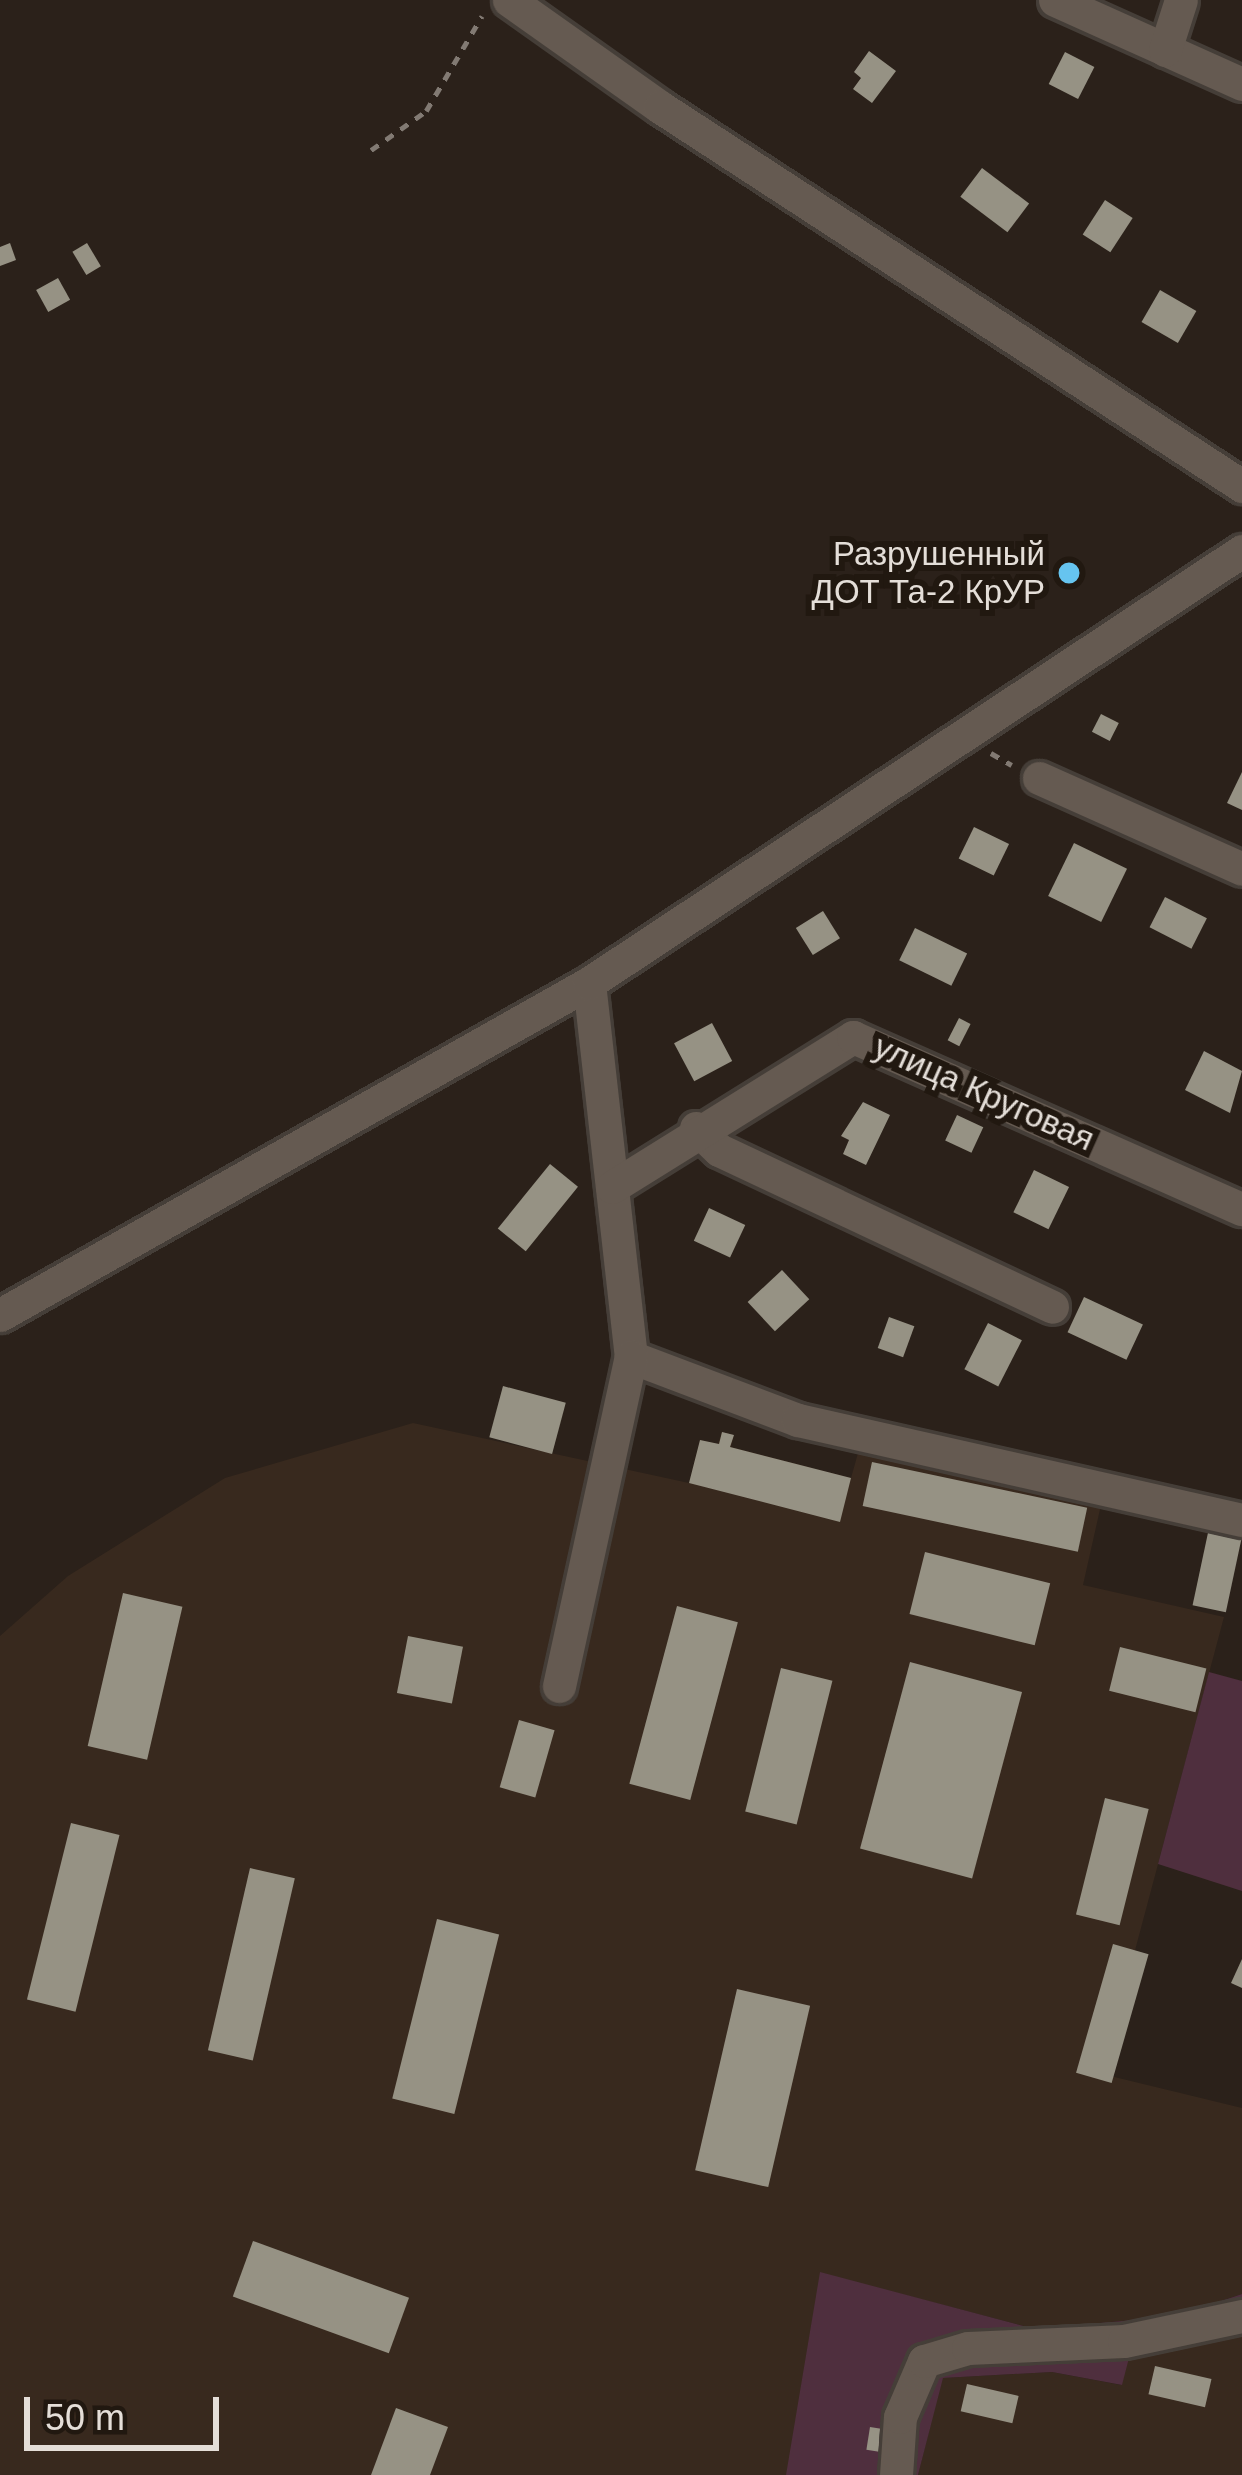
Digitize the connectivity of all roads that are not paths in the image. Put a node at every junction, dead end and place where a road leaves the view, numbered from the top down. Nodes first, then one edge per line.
1 (509, 0) edge
2 (1055, 0) edge
3 (1181, 0) edge
4 (1165, 50) junction
5 (1242, 84) edge
6 (1242, 486) edge
7 (1242, 551) edge
8 (1039, 778) road end
9 (1242, 868) edge
10 (589, 982) junction
11 (696, 1128) junction
12 (612, 1187) junction
13 (1242, 1208) edge
14 (1052, 1307) dead end
15 (0, 1315) edge
16 (631, 1357) junction
17 (1242, 1520) edge
18 (559, 1686) dead end
19 (1242, 2316) edge
20 (896, 2475) edge

1 - 6 street
2 - 4 street
3 - 4 street
4 - 5 street
7 - 10 street
8 - 9 street
10 - 12 street
10 - 15 street
11 - 12 street, улица Круговая
11 - 13 street, улица Круговая
11 - 14 street
12 - 16 street
16 - 17 street
16 - 18 street
19 - 20 street

